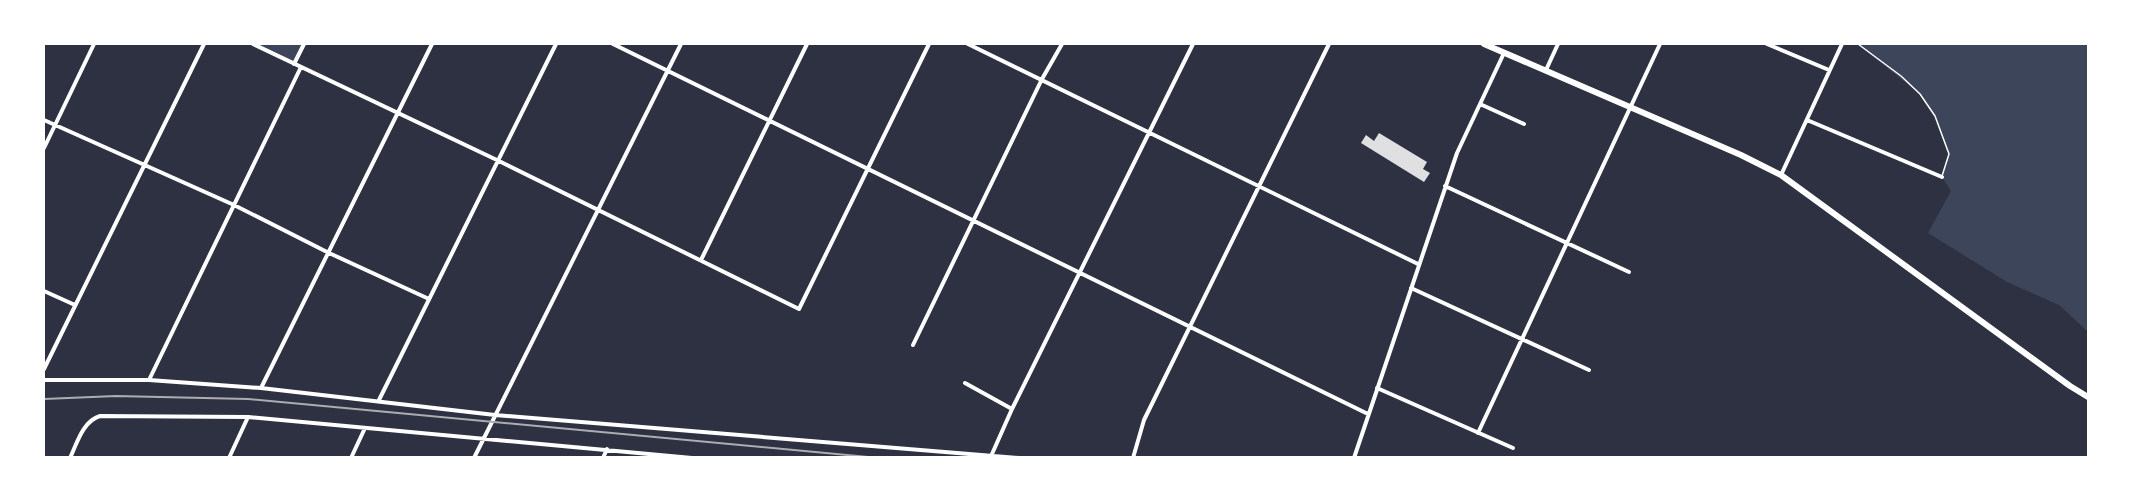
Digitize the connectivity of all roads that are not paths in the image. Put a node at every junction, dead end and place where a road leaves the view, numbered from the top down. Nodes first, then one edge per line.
1 (94, 44) edge
2 (204, 44) edge
3 (252, 44) edge
4 (304, 44) edge
5 (432, 44) edge
6 (556, 44) edge
7 (613, 44) edge
8 (681, 44) edge
9 (807, 44) edge
10 (929, 44) edge
11 (968, 44) edge
12 (1062, 44) edge
13 (1193, 44) edge
14 (1329, 44) edge
15 (1484, 44) edge
16 (1558, 44) edge
17 (1660, 44) edge
18 (1767, 44) edge
19 (1842, 44) edge
20 (1858, 44) edge
21 (1504, 52) junction
22 (294, 63) junction
23 (300, 67) junction
24 (668, 70) junction
25 (1546, 70) junction
26 (1829, 70) junction
27 (1042, 80) junction
28 (1480, 104) junction
29 (1630, 107) junction
30 (398, 113) junction
31 (44, 120) edge
32 (770, 120) junction
33 (1806, 120) junction
34 (1524, 124) dead end
35 (55, 125) junction
36 (1149, 133) junction
37 (44, 148) edge
38 (499, 161) junction
39 (143, 165) junction
40 (867, 168) junction
41 (1781, 175) junction
42 (1942, 177) joint
43 (1260, 186) junction
44 (1445, 186) junction
45 (234, 205) junction
46 (598, 210) junction
47 (975, 221) junction
48 (1566, 244) junction
49 (329, 253) junction
50 (701, 260) junction
51 (1418, 264) junction
52 (1629, 272) dead end
53 (1080, 273) junction
54 (1412, 288) junction
55 (44, 291) edge
56 (429, 299) junction
57 (75, 305) junction
58 (1190, 328) junction
59 (1521, 339) junction
60 (914, 345) dead end
61 (44, 369) edge
62 (1588, 370) dead end
63 (44, 380) edge
64 (149, 380) junction
65 (965, 383) dead end
66 (261, 388) junction
67 (1377, 388) junction
68 (2088, 397) edge
69 (379, 400) junction
70 (1012, 409) junction
71 (1368, 414) junction
72 (495, 415) junction
73 (248, 417) junction
74 (365, 428) junction
75 (1478, 433) junction
76 (484, 439) junction
77 (1513, 448) dead end
78 (607, 449) junction
79 (992, 454) junction
80 (70, 458) edge
81 (229, 458) edge
82 (351, 458) edge
83 (474, 458) edge
84 (603, 458) edge
85 (692, 458) edge
86 (1019, 458) edge
87 (1133, 458) edge
88 (1354, 458) edge

1 - 35 street
2 - 39 street
3 - 22 street
4 - 22 street
5 - 30 street
6 - 38 street
7 - 24 street
8 - 24 street
9 - 32 street
10 - 40 street
11 - 27 street
12 - 27 street
13 - 36 street
14 - 43 street
15 - 21 main road
16 - 25 street
17 - 29 street
18 - 26 street
19 - 26 street
20 - 42 lane
21 - 25 main road
21 - 28 street
22 - 23 street
23 - 30 street
23 - 45 street
24 - 32 street
24 - 46 street
25 - 29 main road
26 - 33 street
27 - 36 street
27 - 47 street
28 - 34 street
28 - 44 street
29 - 41 main road
29 - 48 street
30 - 38 street
30 - 49 street
31 - 35 street
32 - 40 street
32 - 50 street
33 - 41 street
33 - 42 street
35 - 37 street
35 - 39 street
36 - 43 street
36 - 53 street
38 - 46 street
38 - 56 street
39 - 45 street
39 - 57 street
40 - 47 street
40 - 50 street
41 - 68 main road
43 - 51 street
43 - 58 street
44 - 48 street
44 - 51 street
45 - 49 street
45 - 64 street
46 - 50 street
46 - 72 street
47 - 53 street
47 - 60 street
48 - 52 street
48 - 59 street
49 - 56 street
49 - 66 street
51 - 54 street
53 - 58 street
53 - 70 street
54 - 59 street
54 - 67 street
55 - 57 street
56 - 69 street
57 - 61 street
58 - 71 street
58 - 87 street
59 - 62 street
59 - 75 street
63 - 64 street
64 - 66 street
65 - 70 street
66 - 69 street
67 - 71 street
67 - 75 street
69 - 72 street
70 - 79 street
71 - 88 street
72 - 76 street
72 - 79 street
73 - 74 street
73 - 80 street
73 - 81 street
74 - 76 street
74 - 82 street
75 - 77 street
76 - 78 street
76 - 83 street
78 - 84 street
78 - 85 street
79 - 86 street

